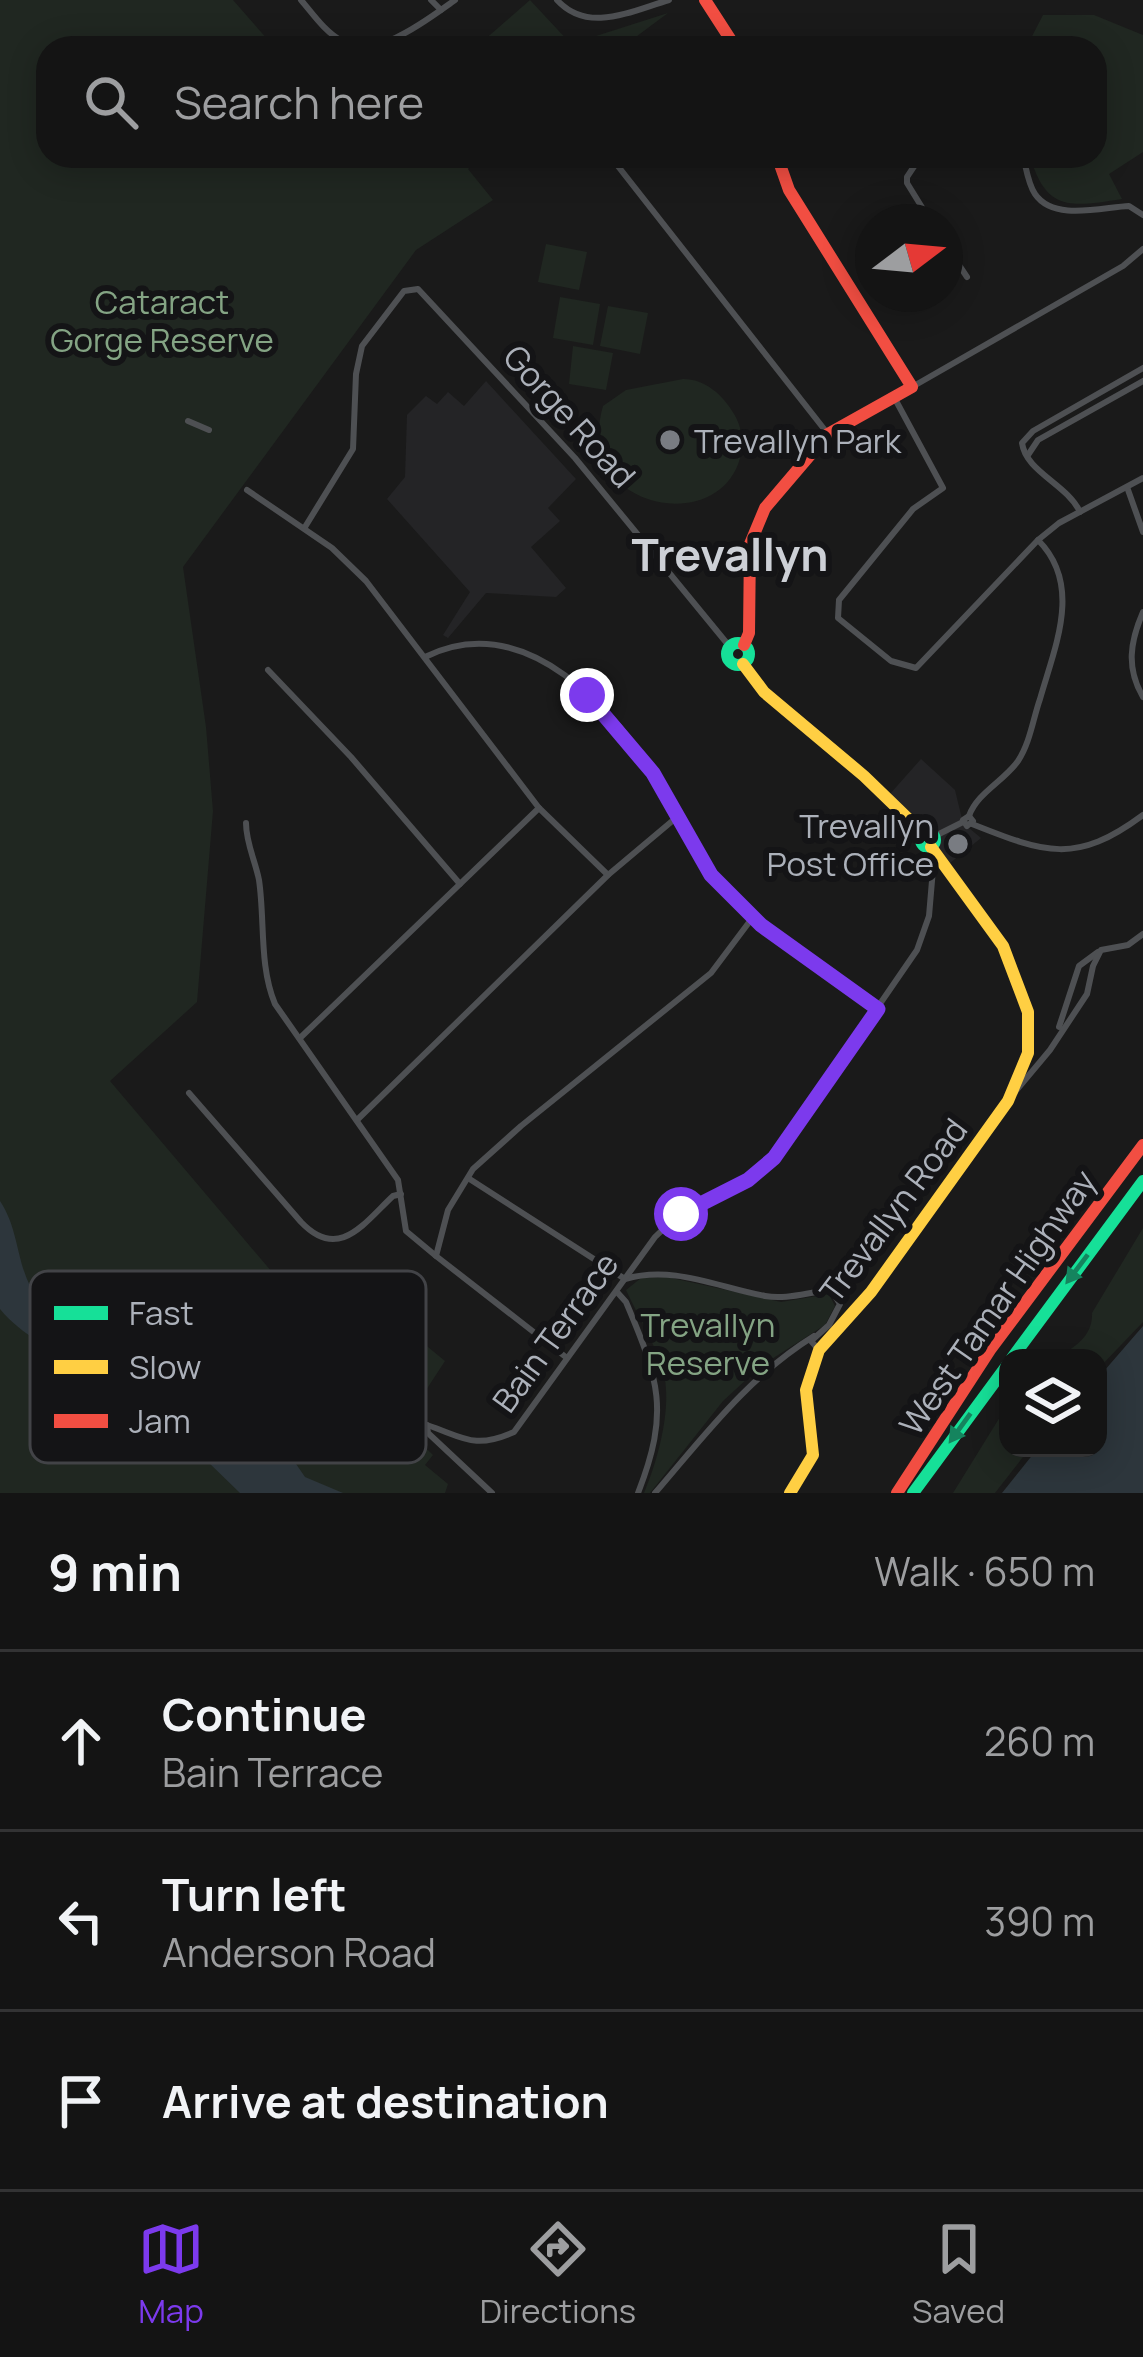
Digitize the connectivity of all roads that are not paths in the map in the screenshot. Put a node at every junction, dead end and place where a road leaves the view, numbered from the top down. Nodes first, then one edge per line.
1 (301, 0) edge
2 (431, 0) edge
3 (455, 0) edge
4 (557, 0) edge
5 (669, 0) edge
6 (705, 0) edge
7 (440, 10) junction
8 (335, 36) edge
9 (393, 36) edge
10 (728, 36) edge
11 (619, 168) edge
12 (782, 168) edge
13 (913, 168) edge
14 (1027, 168) edge
15 (920, 204) edge
16 (1143, 215) edge
17 (1143, 249) edge
18 (963, 271) edge
19 (967, 277) dead end
20 (1143, 368) edge
21 (1143, 381) edge
22 (912, 387) junction
23 (894, 398) junction
24 (188, 421) dead end
25 (209, 430) dead end
26 (828, 434) junction
27 (1027, 458) junction
28 (1143, 478) edge
29 (1127, 487) junction
30 (247, 490) dead end
31 (1080, 512) junction
32 (305, 527) junction
33 (1143, 532) edge
34 (1037, 540) junction
35 (1143, 612) edge
36 (737, 646) junction
37 (424, 657) junction
38 (268, 670) dead end
39 (1143, 697) edge
40 (539, 808) junction
41 (1143, 815) edge
42 (678, 817) junction
43 (968, 821) junction
44 (246, 823) dead end
45 (932, 843) junction
46 (608, 875) junction
47 (460, 884) junction
48 (753, 917) junction
49 (1143, 934) edge
50 (1101, 950) junction
51 (878, 1009) junction
52 (1058, 1036) junction
53 (300, 1038) junction
54 (189, 1093) dead end
55 (1011, 1095) junction
56 (357, 1120) junction
57 (1143, 1145) edge
58 (466, 1177) junction
59 (1143, 1181) edge
60 (401, 1195) junction
61 (642, 1254) junction
62 (436, 1256) junction
63 (651, 1272) junction
64 (625, 1279) junction
65 (617, 1292) junction
66 (814, 1335) junction
67 (1019, 1349) edge
68 (791, 1351) junction
69 (817, 1354) junction
70 (567, 1358) junction
71 (999, 1376) edge
72 (492, 1493) edge
73 (638, 1493) edge
74 (655, 1493) edge
75 (790, 1493) edge
76 (897, 1493) edge
77 (913, 1493) edge

1 - 8 street
2 - 7 street
3 - 7 street
4 - 5 street
6 - 10 main road
7 - 9 street
11 - 26 street
12 - 22 main road
13 - 15 street
14 - 16 street
17 - 22 street
18 - 19 street
20 - 27 street
21 - 27 street
22 - 23 main road
23 - 26 main road
23 - 34 street
24 - 25 street
26 - 36 main road
27 - 31 street
28 - 29 street
29 - 31 street
29 - 33 street
30 - 32 street
31 - 34 street
32 - 36 street, Gorge Road
32 - 37 street
34 - 43 street
35 - 39 street
36 - 45 main road
37 - 40 street
37 - 42 street
38 - 47 street
40 - 46 street
40 - 47 street
41 - 43 street
42 - 46 street
42 - 48 street
43 - 45 street
44 - 53 street
45 - 51 street, Bain Terrace
45 - 55 main road
46 - 56 street
47 - 53 street
48 - 51 street
48 - 58 street
49 - 50 street
50 - 52 street, Trevallyn Road
50 - 52 street, Trevallyn Road
51 - 61 street, Bain Terrace
52 - 55 street, Trevallyn Road
53 - 56 street
54 - 60 street
55 - 69 main road, Trevallyn Road
56 - 60 street
57 - 76 main road, West Tamar Highway
58 - 62 street
58 - 64 street
59 -> 67 main road, West Tamar Highway
60 - 62 street
61 - 63 street
61 - 64 street, Bain Terrace
62 - 70 street
63 - 64 street
63 - 66 street
64 - 65 street, Bain Terrace
65 - 70 street, Bain Terrace
65 - 73 street
66 - 68 street
66 - 69 street
68 - 69 street
68 - 74 street
69 - 75 main road
70 - 72 street, Bain Terrace
71 -> 77 main road, West Tamar Highway

